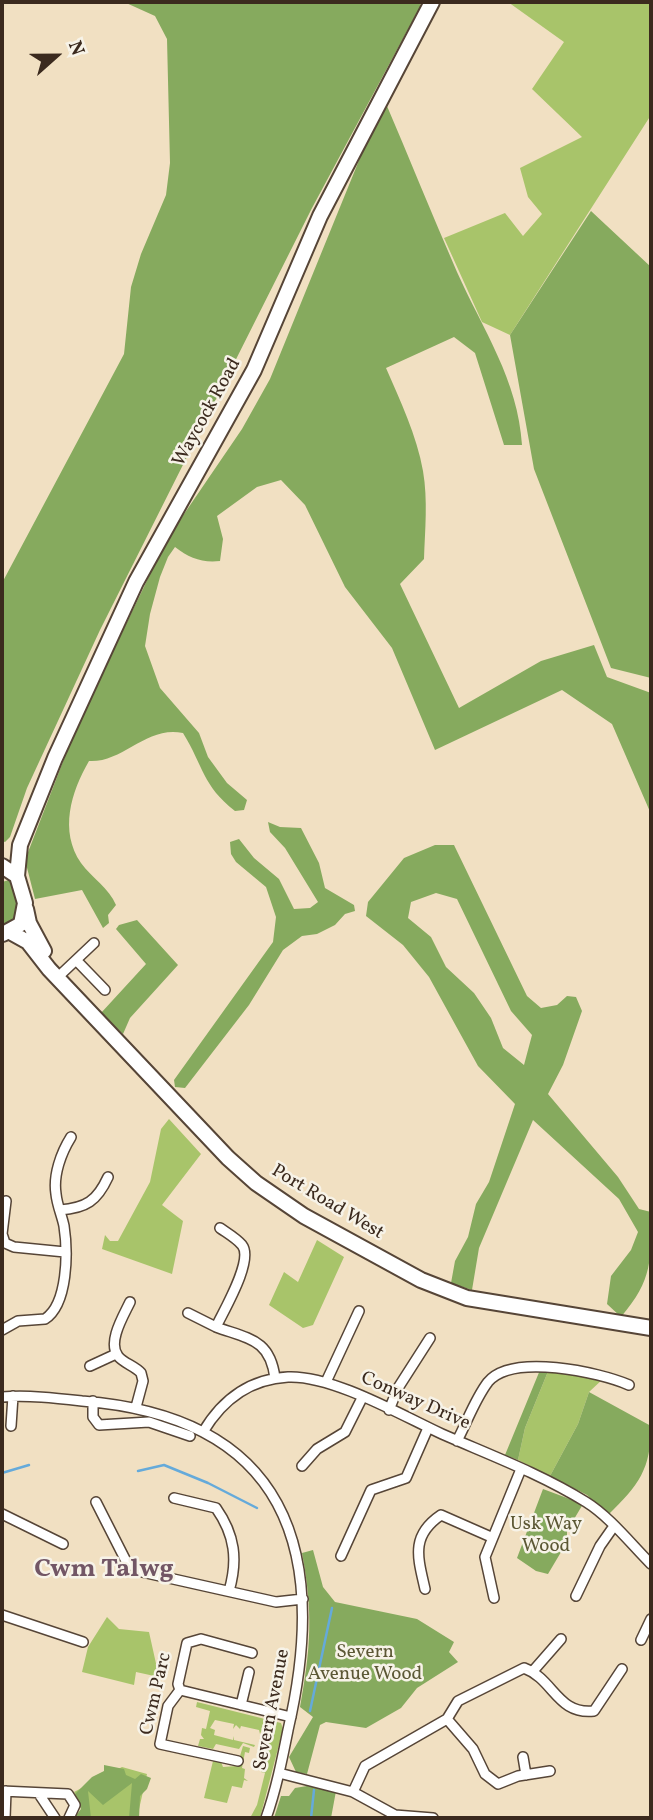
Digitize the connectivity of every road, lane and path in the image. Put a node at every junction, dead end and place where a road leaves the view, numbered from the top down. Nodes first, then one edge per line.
1 (432, 2) edge
2 (20, 845) junction
3 (2, 866) edge
4 (17, 876) junction
5 (25, 903) junction
6 (6, 933) edge
7 (94, 943) dead end
8 (76, 960) junction
9 (58, 977) junction
10 (105, 990) dead end
11 (71, 1137) dead end
12 (108, 1177) dead end
13 (6, 1201) dead end
14 (60, 1210) junction
15 (220, 1228) dead end
16 (65, 1252) junction
17 (130, 1302) dead end
18 (359, 1311) dead end
19 (188, 1313) dead end
20 (216, 1327) junction
21 (651, 1328) edge
22 (2, 1330) edge
23 (433, 1336) dead end
24 (116, 1354) junction
25 (90, 1366) dead end
26 (275, 1378) junction
27 (326, 1382) junction
28 (622, 1386) dead end
29 (13, 1396) junction
30 (2, 1397) edge
31 (362, 1398) junction
32 (93, 1402) junction
33 (136, 1407) junction
34 (389, 1410) junction
35 (11, 1426) dead end
36 (428, 1428) junction
37 (203, 1432) junction
38 (190, 1436) dead end
39 (457, 1441) junction
40 (302, 1466) dead end
41 (521, 1469) junction
42 (174, 1498) dead end
43 (96, 1502) dead end
44 (2, 1514) edge
45 (614, 1526) junction
46 (491, 1537) junction
47 (63, 1544) dead end
48 (341, 1556) dead end
49 (651, 1564) edge
50 (425, 1589) dead end
51 (229, 1591) junction
52 (576, 1596) dead end
53 (494, 1598) dead end
54 (303, 1599) junction
55 (2, 1615) edge
56 (651, 1619) edge
57 (561, 1639) dead end
58 (641, 1640) dead end
59 (83, 1642) dead end
60 (252, 1653) dead end
61 (622, 1670) dead end
62 (533, 1671) junction
63 (249, 1672) dead end
64 (180, 1690) junction
65 (241, 1705) junction
66 (291, 1717) junction
67 (447, 1718) junction
68 (523, 1757) dead end
69 (237, 1761) dead end
70 (551, 1771) dead end
71 (279, 1773) junction
72 (526, 1775) junction
73 (4, 1791) edge
74 (353, 1793) junction
75 (39, 1794) junction
76 (5, 1818) edge
77 (55, 1818) edge
78 (69, 1818) edge
79 (266, 1818) edge
80 (433, 1818) edge

1 - 2 main road, Waycock Road
2 - 3 main road, Waycock Road
2 - 4 main road, Waycock Road
3 - 4 main road
4 - 5 main road, Port Road West
5 - 6 main road
5 - 9 main road, Port Road West
6 - 9 main road, Port Road West
7 - 8 street
8 - 9 street
8 - 10 street
9 - 21 main road, Port Road West
11 - 14 street
12 - 14 street
13 - 16 street
14 - 16 street
15 - 20 street
16 - 22 street
17 - 24 street
18 - 27 street
19 - 20 street
20 - 26 street
23 - 34 street
24 - 25 street
24 - 33 street
26 - 27 street, Conway Drive
26 - 37 street, Conway Drive
27 - 31 street, Conway Drive
28 - 39 street
29 - 30 street, Severn Avenue
29 - 32 street, Severn Avenue
29 - 35 street
31 - 34 street, Conway Drive
31 - 40 street
32 - 33 street, Severn Avenue
32 - 38 street
33 - 37 street, Severn Avenue
34 - 36 street, Conway Drive
36 - 39 street, Conway Drive
36 - 48 street
37 - 54 street, Severn Avenue
39 - 41 street, Conway Drive
41 - 45 street, Conway Drive
41 - 46 street
42 - 51 street
43 - 51 street
44 - 47 street
45 - 49 street, Conway Drive
45 - 52 street
46 - 50 street
46 - 53 street
51 - 54 street
54 - 66 street, Severn Avenue
55 - 59 street
56 - 58 street
57 - 62 street
60 - 64 street, Cwm Parc
61 - 62 street
62 - 67 street
63 - 65 street
64 - 65 street
64 - 69 street, Cwm Parc
65 - 66 street
66 - 71 street, Severn Avenue
67 - 72 street
67 - 74 street
68 - 72 street
70 - 72 street
71 - 74 street
71 - 79 street, Severn Avenue
73 - 75 street
73 - 76 street
74 - 80 street
75 - 77 street
75 - 78 street

